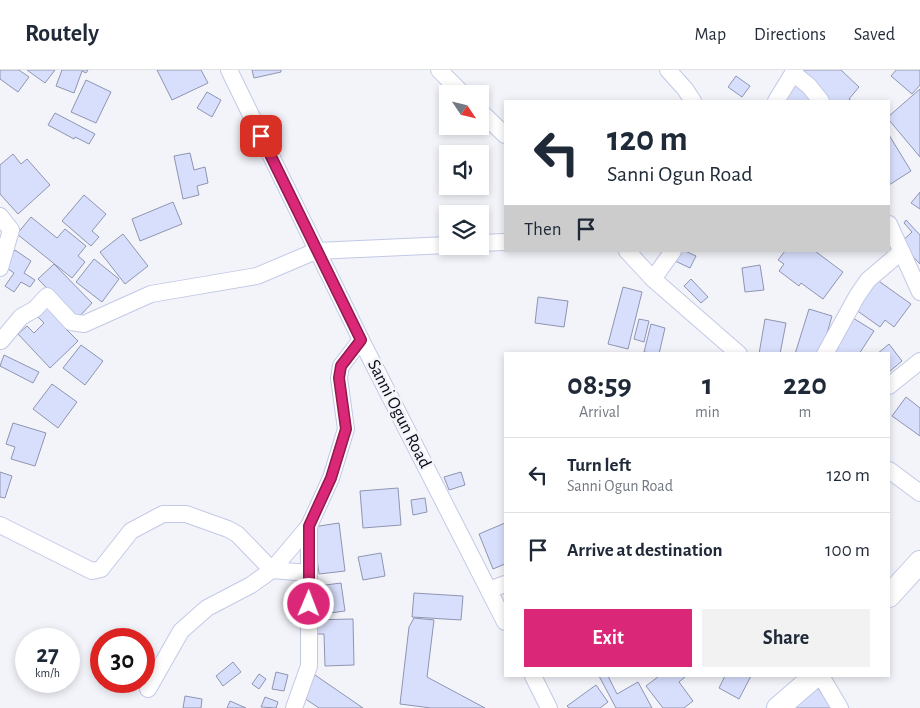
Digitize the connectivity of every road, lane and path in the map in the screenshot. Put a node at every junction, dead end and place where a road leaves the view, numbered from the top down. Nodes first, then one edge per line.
1 (229, 70) edge
2 (439, 70) edge
3 (668, 70) edge
4 (794, 72) edge
5 (454, 85) edge
6 (692, 100) edge
7 (777, 100) edge
8 (820, 100) edge
9 (489, 120) edge
10 (504, 135) edge
11 (0, 216) edge
12 (890, 226) edge
13 (504, 242) edge
14 (489, 243) edge
15 (439, 245) edge
16 (316, 251) junction
17 (628, 252) edge
18 (671, 252) edge
19 (901, 252) junction
20 (0, 268) edge
21 (653, 278) junction
22 (920, 292) edge
23 (361, 340) junction
24 (0, 341) edge
25 (737, 352) edge
26 (826, 352) edge
27 (920, 361) edge
28 (890, 385) edge
29 (890, 471) edge
30 (920, 493) edge
31 (0, 524) edge
32 (309, 526) junction
33 (920, 562) edge
34 (272, 570) junction
35 (309, 573) junction
36 (504, 584) edge
37 (489, 590) junction
38 (890, 595) edge
39 (504, 620) edge
40 (155, 677) edge
41 (533, 677) edge
42 (814, 677) edge
43 (822, 677) edge
44 (295, 707) edge
45 (549, 708) edge
46 (778, 708) edge
47 (840, 708) edge

1 - 16 street, Sanni Ogun Road
2 - 5 street
3 - 6 street
4 - 7 street
4 - 8 street
9 - 10 street
11 - 20 street
12 - 19 street
13 - 14 street
15 - 16 street
16 - 23 street, Sanni Ogun Road
16 - 24 street
17 - 21 street
18 - 21 street
19 - 22 street
19 - 26 street
21 - 25 street
23 - 32 street
23 - 37 street, Sanni Ogun Road
27 - 28 street
29 - 30 street
31 - 34 street
32 - 34 street
32 - 35 street
33 - 38 street
34 - 35 street
34 - 40 street
35 - 44 street
36 - 37 street
37 - 39 street, Sanni Ogun Road
41 - 45 street
42 - 46 street
43 - 47 street

